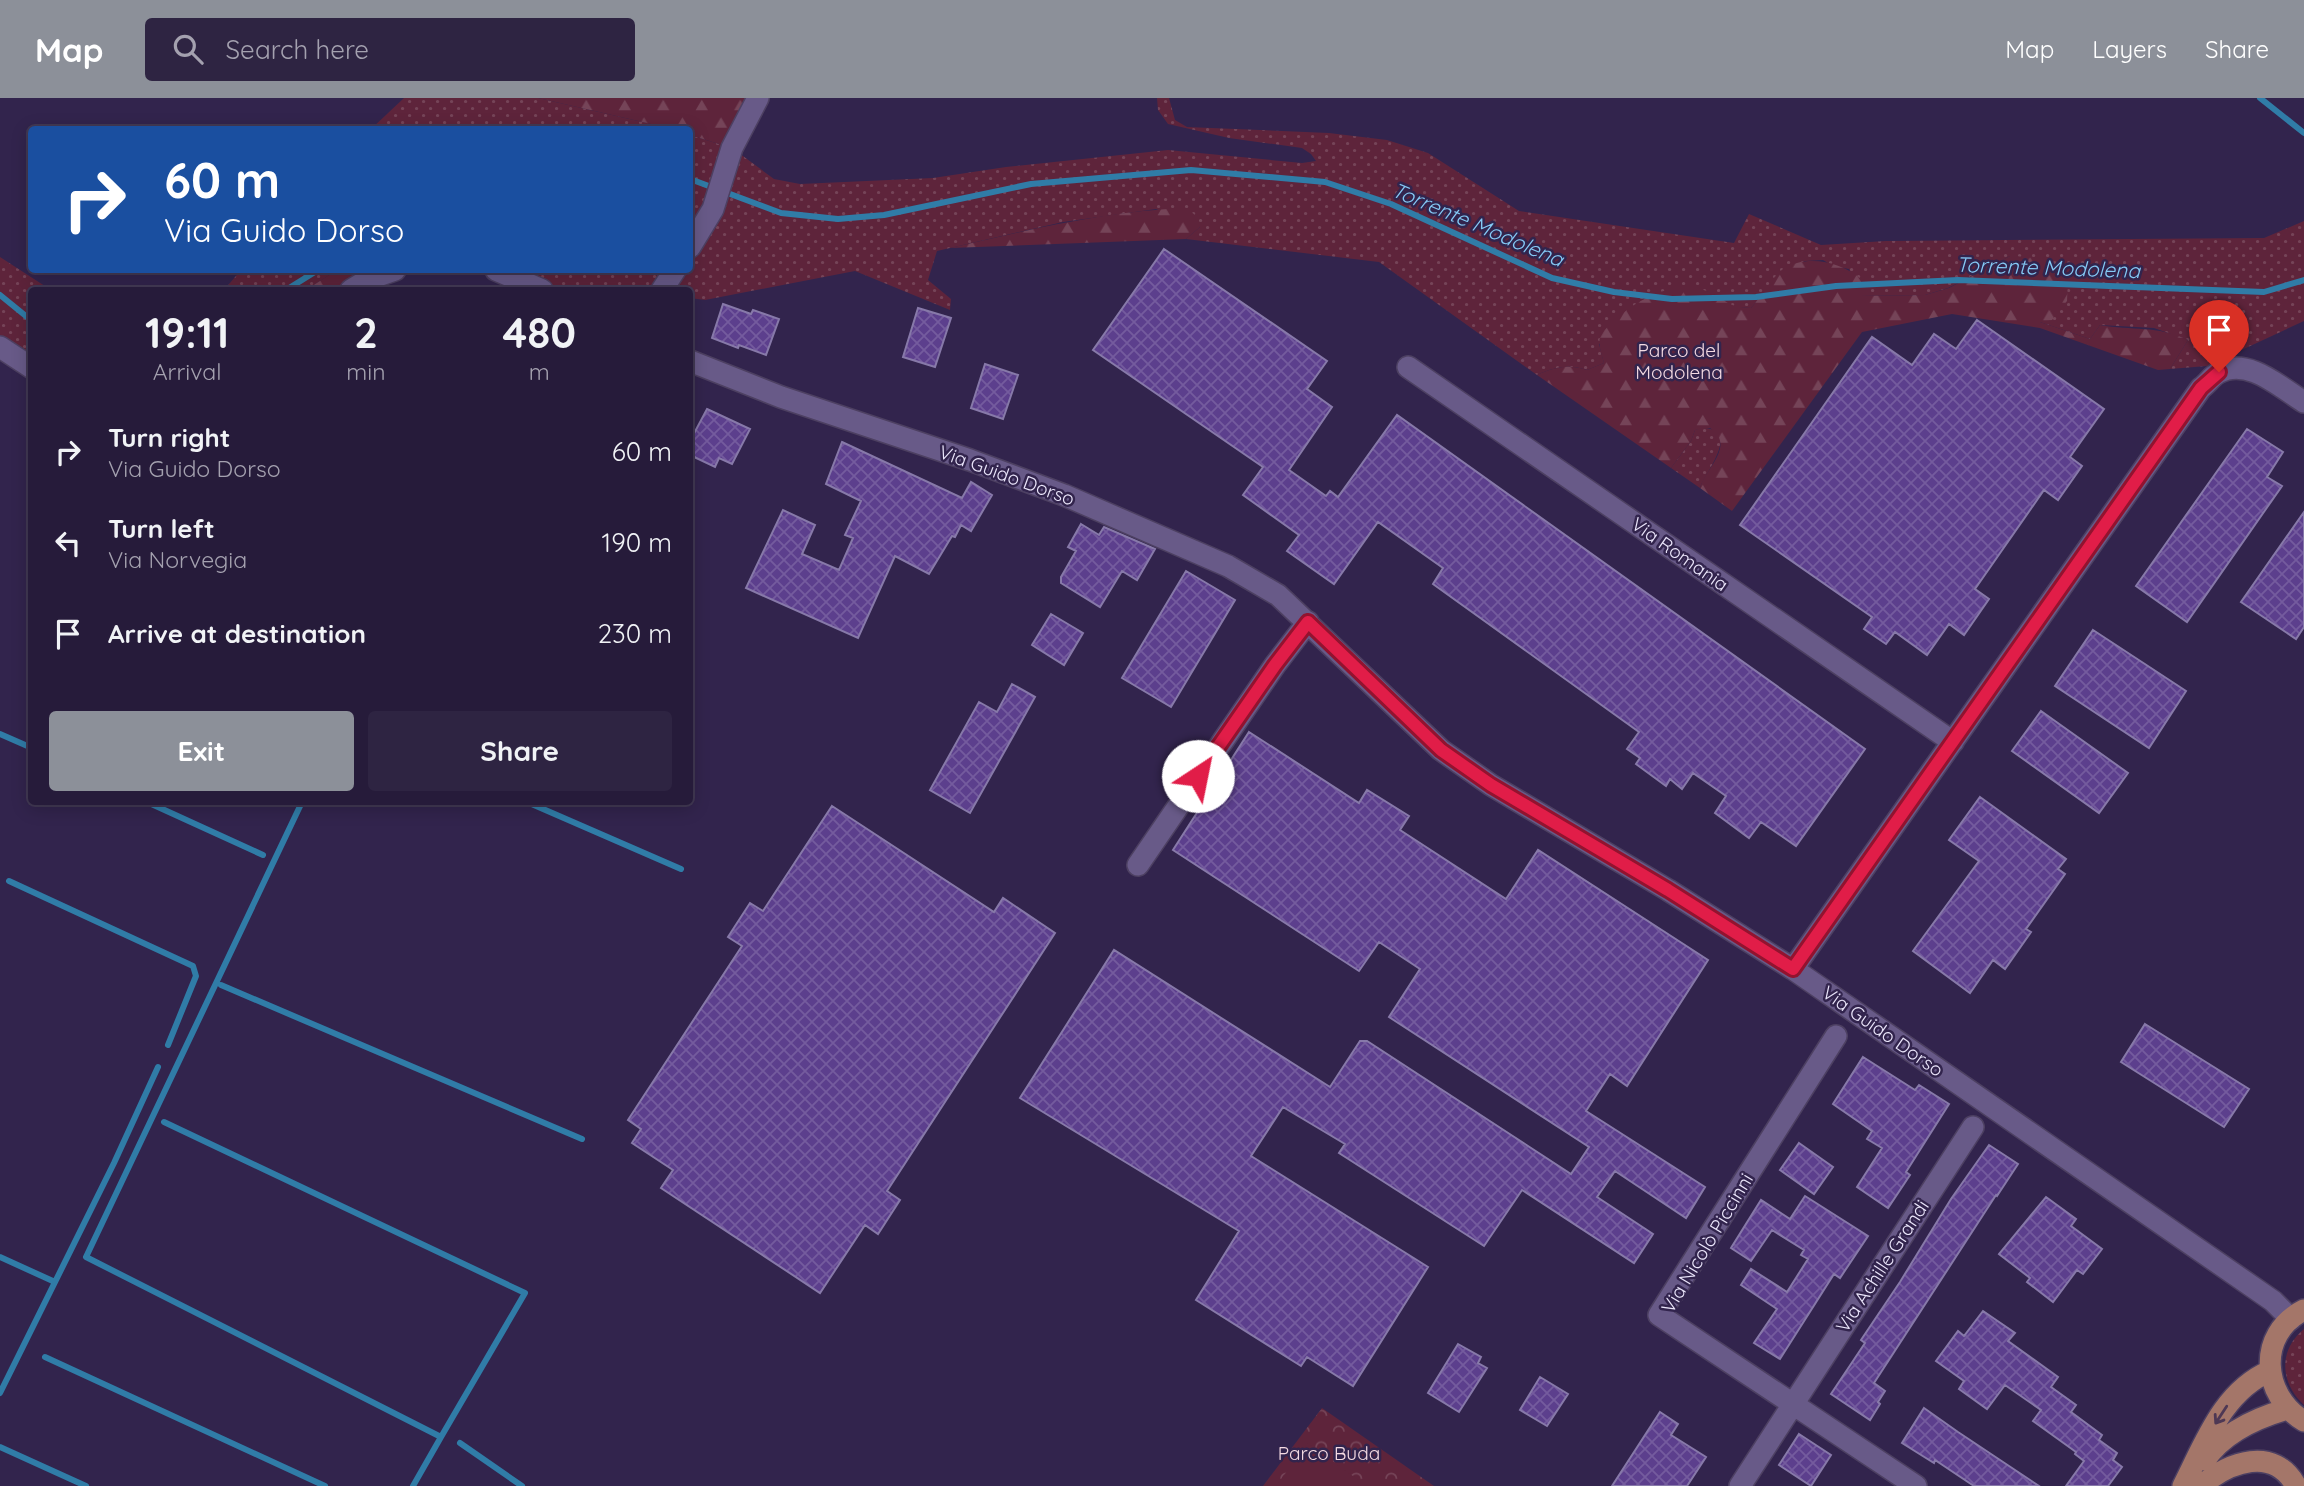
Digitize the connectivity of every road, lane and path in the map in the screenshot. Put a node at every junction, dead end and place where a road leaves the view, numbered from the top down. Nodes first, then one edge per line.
1 (758, 98) edge
2 (693, 242) edge
3 (386, 273) edge
4 (503, 273) edge
5 (356, 287) edge
6 (535, 287) edge
7 (0, 347) edge
8 (693, 362) edge
9 (28, 365) edge
10 (1408, 367) dead end
11 (2304, 402) edge
12 (1308, 622) junction
13 (1953, 742) junction
14 (1138, 865) dead end
15 (1793, 969) junction
16 (1836, 1036) dead end
17 (1973, 1127) dead end
18 (2297, 1315) edge
19 (2270, 1371) junction
20 (1791, 1404) junction
21 (2300, 1419) edge
22 (1740, 1486) edge
23 (1916, 1486) edge
24 (2186, 1486) edge
25 (2201, 1486) edge
26 (2296, 1486) edge

1 - 2 street
3 - 5 street
4 - 6 street
7 - 9 street
8 - 12 street, Via Guido Dorso
10 - 13 street, Via Romania
11 - 13 street
12 - 14 street
12 - 15 street, Via Guido Dorso
13 - 15 street
15 - 18 street, Via Guido Dorso
16 - 20 street, Via Nicolò Piccinni
17 - 20 street, Via Achille Grandi
18 - 19 main road
19 - 21 main road
19 -> 24 main road
20 - 22 street
20 - 23 street, Via Nicolò Piccinni
21 - 24 main road
25 - 26 main road

